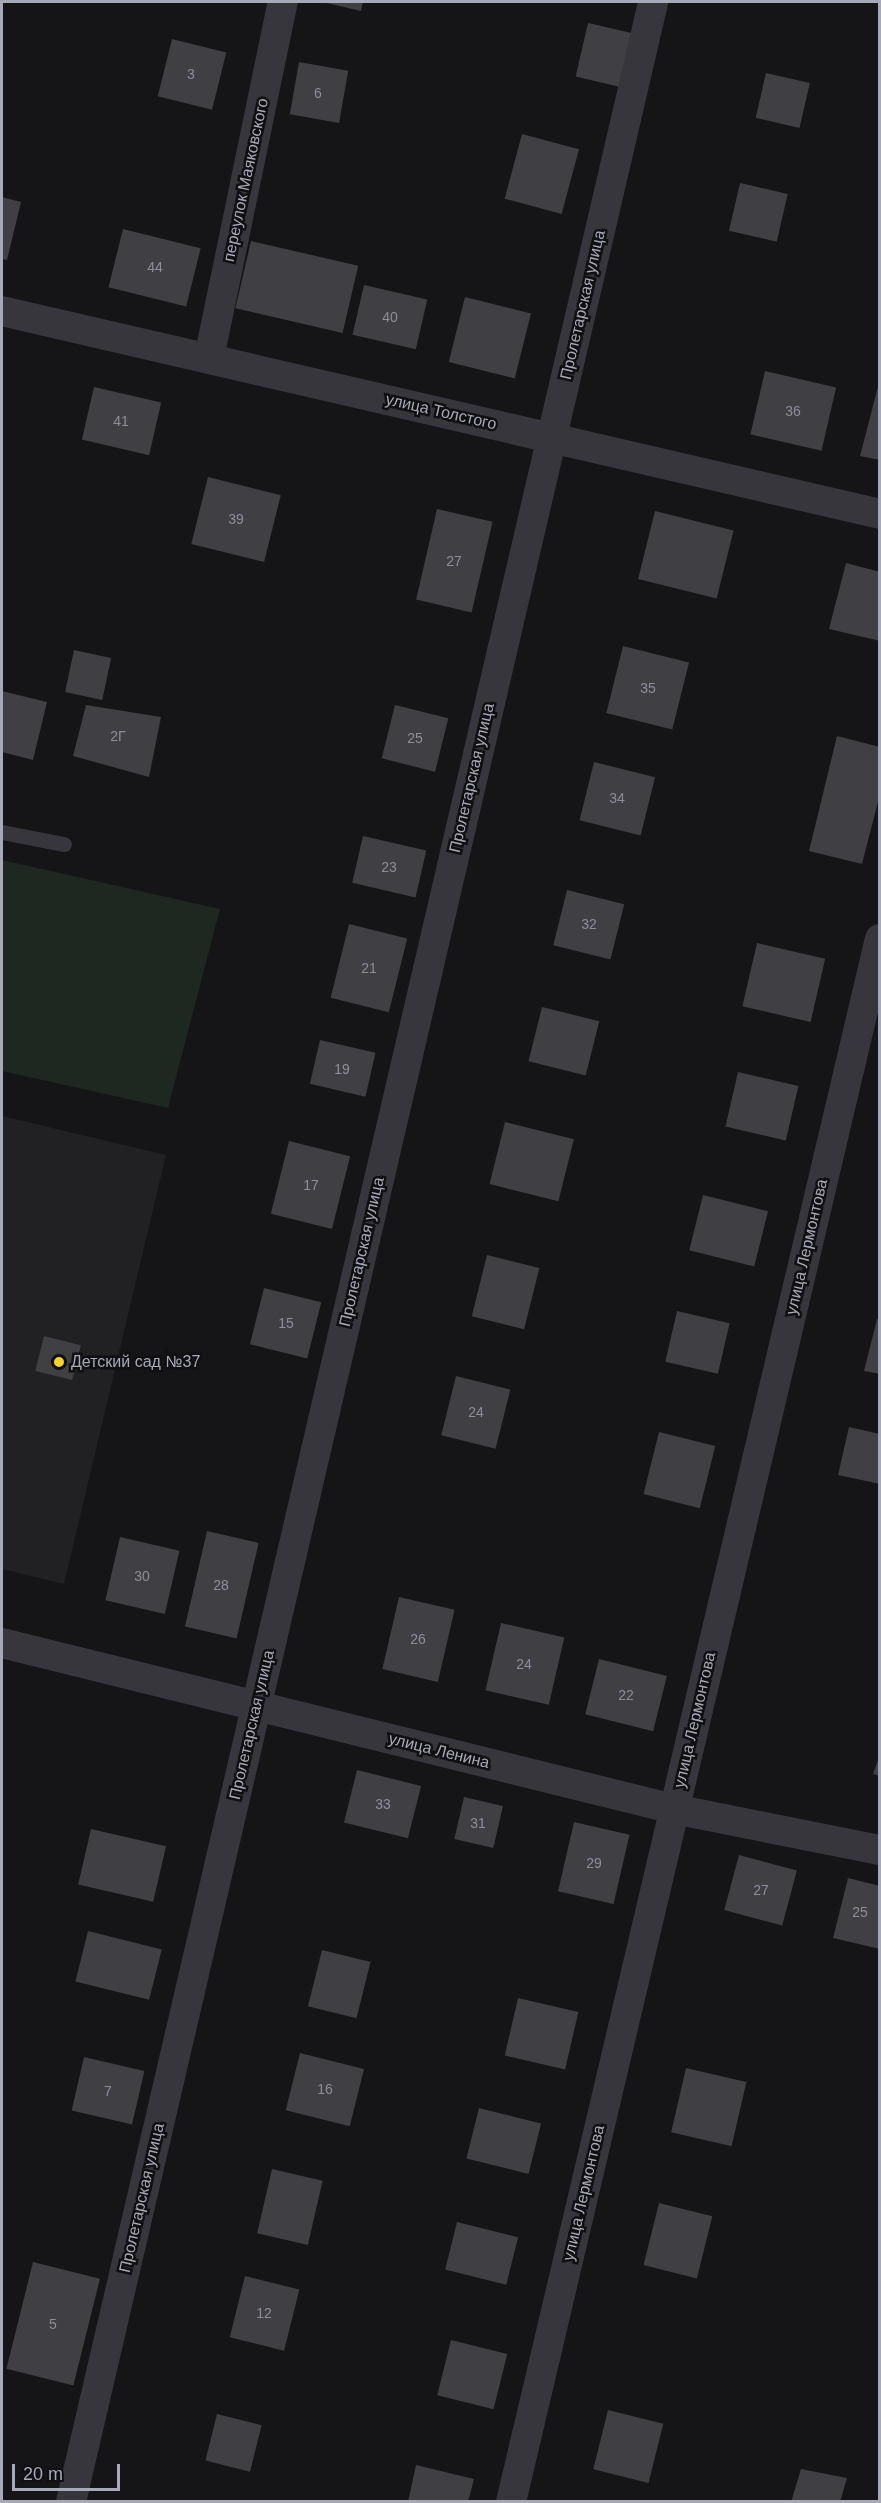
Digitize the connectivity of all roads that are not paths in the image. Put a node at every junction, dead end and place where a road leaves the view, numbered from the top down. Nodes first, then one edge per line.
1 (283, 2) edge
2 (653, 2) edge
3 (2, 311) edge
4 (208, 358) junction
5 (552, 437) junction
6 (879, 513) edge
7 (2, 832) edge
8 (64, 844) dead end
9 (879, 939) edge
10 (2, 1643) edge
11 (256, 1705) junction
12 (674, 1809) junction
13 (879, 1850) edge
14 (71, 2502) edge
15 (511, 2502) edge

1 - 4 street, переулок Маяковского
2 - 5 street, Пролетарская улица
3 - 4 street, улица Толстого
4 - 5 street, улица Толстого
5 - 6 street, улица Толстого
5 - 11 street, Пролетарская улица
7 - 8 lane
9 - 12 street, улица Лермонтова
10 - 11 street, улица Ленина
11 - 12 street, улица Ленина
11 - 14 street, Пролетарская улица
12 - 13 street, улица Ленина
12 - 15 street, улица Лермонтова

